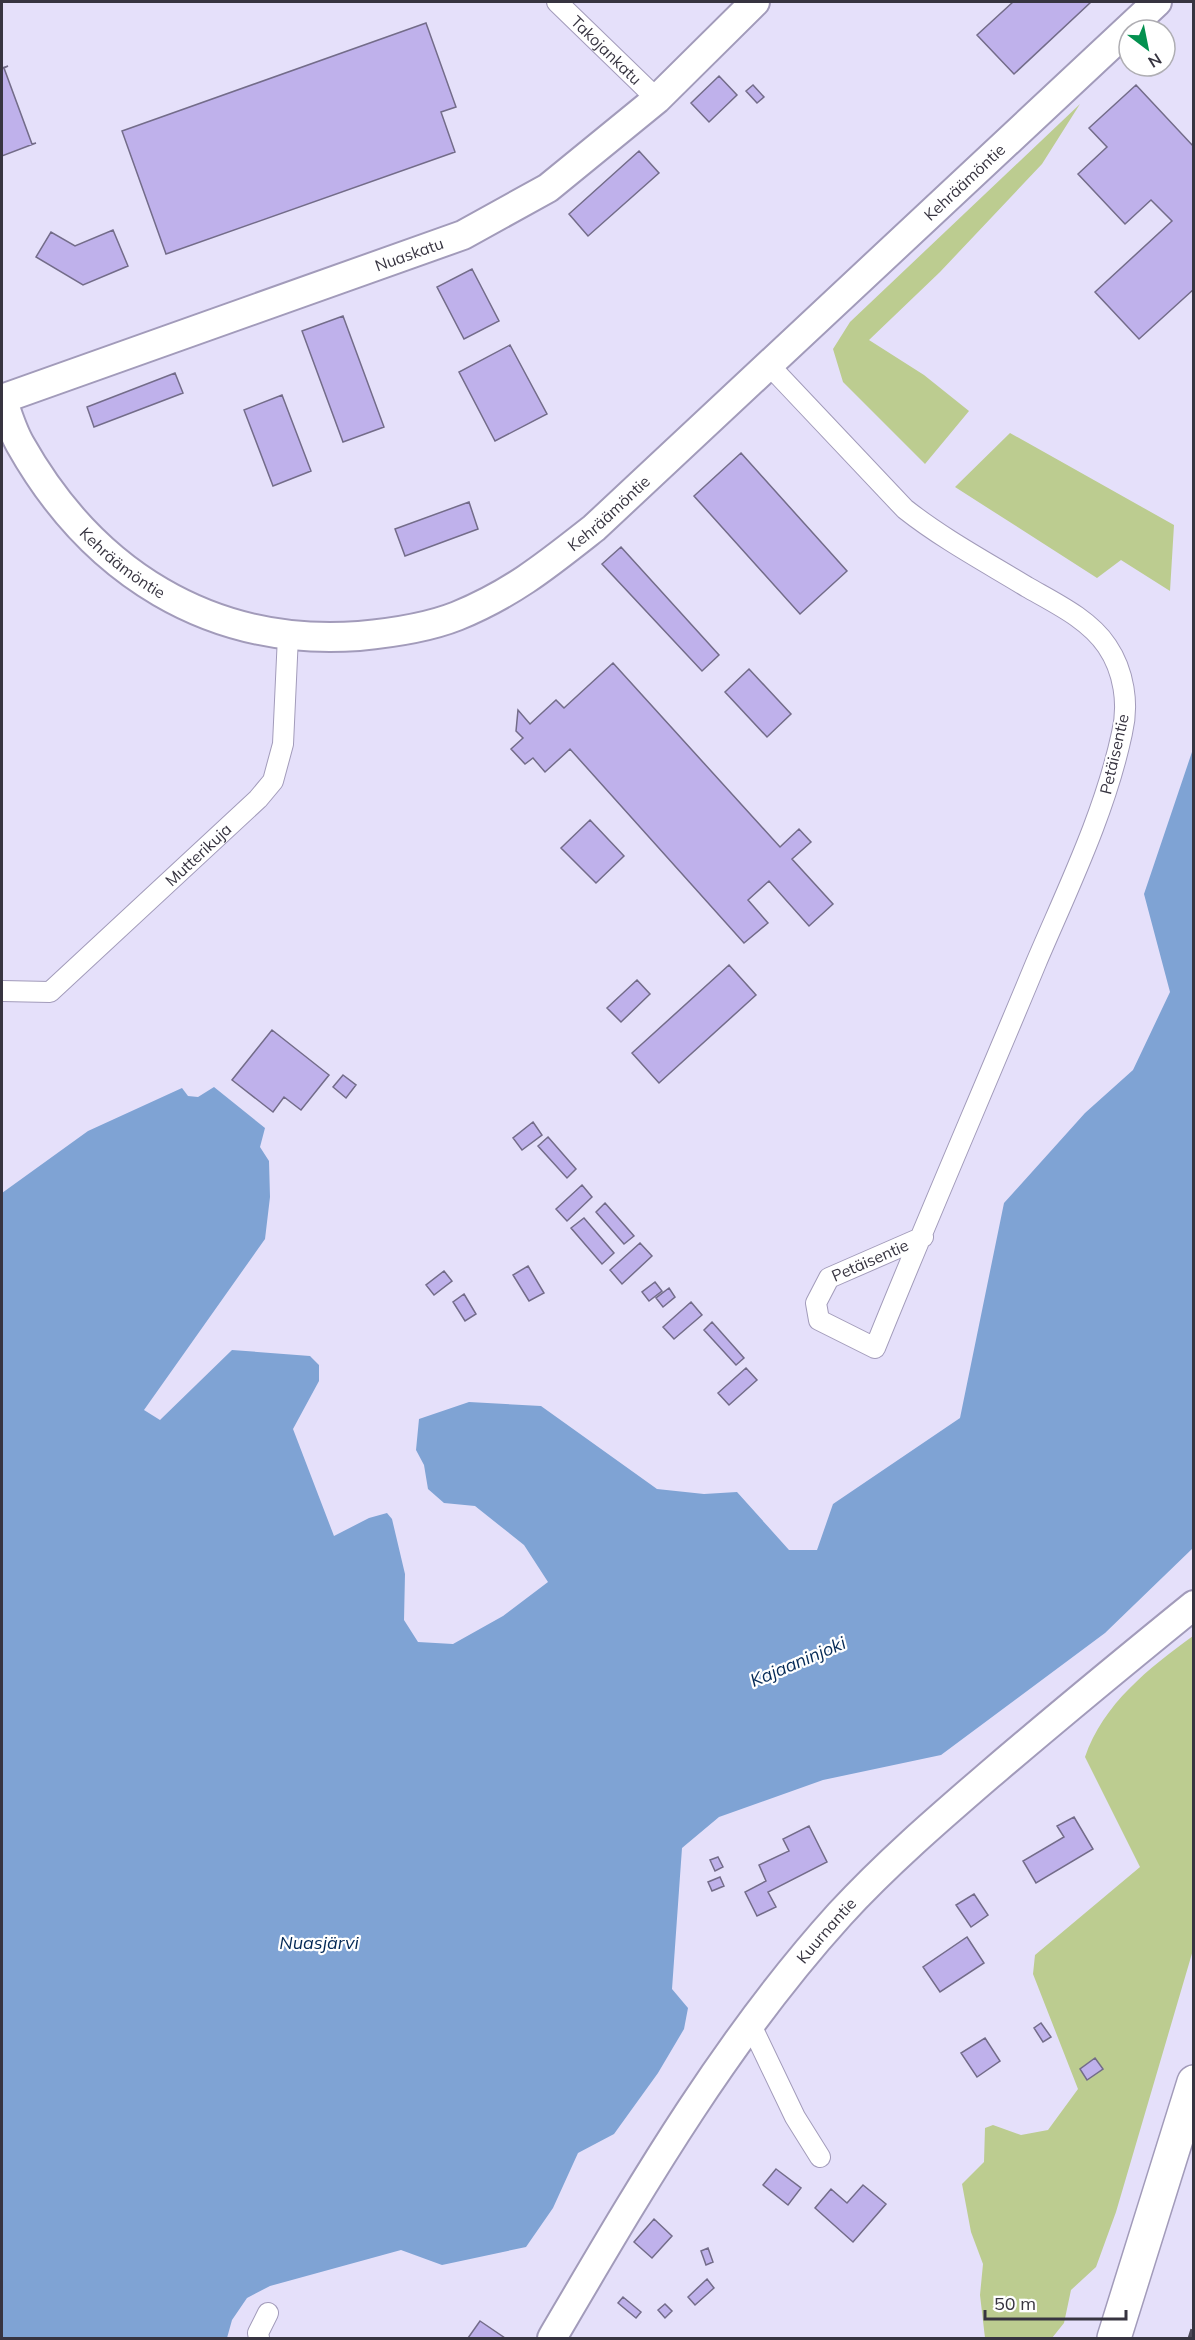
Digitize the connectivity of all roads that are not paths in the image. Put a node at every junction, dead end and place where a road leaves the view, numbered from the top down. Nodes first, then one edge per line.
1 (557, 2) edge
2 (755, 2) edge
3 (1157, 2) edge
4 (657, 99) junction
5 (769, 365) junction
6 (2, 399) edge
7 (288, 636) junction
8 (2, 991) edge
9 (923, 1237) junction
10 (1194, 1605) edge
11 (750, 2024) junction
12 (1194, 2082) edge
13 (820, 2157) dead end
14 (268, 2313) dead end
15 (259, 2338) edge
16 (552, 2338) edge
17 (1114, 2338) edge

1 - 4 street, Takojankatu
2 - 4 street, Nuaskatu
3 - 5 street, Kehräämöntie
4 - 6 street, Nuaskatu
5 - 7 street, Kehräämöntie
5 - 9 street, Petäisentie
6 - 7 street, Kehräämöntie
7 - 8 street, Mutterikuja
9 - 9 street, Petäisentie
10 - 11 street, Kuurnantie
11 - 13 street
11 - 16 street, Kuurnantie
12 - 17 highway
14 - 15 street

